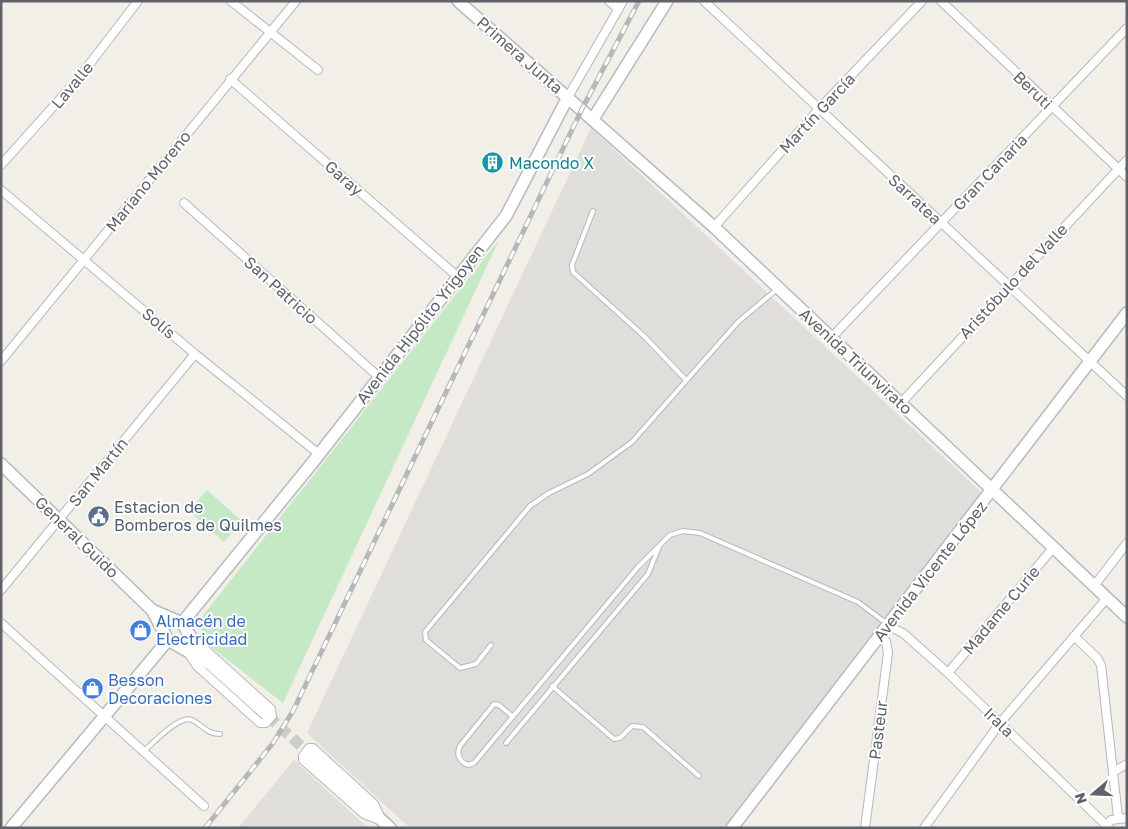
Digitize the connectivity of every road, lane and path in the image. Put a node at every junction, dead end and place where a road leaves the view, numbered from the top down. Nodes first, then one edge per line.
1 (138, 1) edge
2 (231, 1) edge
3 (296, 1) edge
4 (609, 1) edge
5 (623, 1) edge
6 (667, 1) edge
7 (704, 1) edge
8 (922, 1) edge
9 (941, 1) edge
10 (460, 2) edge
11 (618, 9) junction
12 (1127, 28) edge
13 (271, 32) junction
14 (318, 70) dead end
15 (230, 79) junction
16 (568, 97) junction
17 (1053, 108) junction
18 (582, 109) joint
19 (820, 109) junction
20 (593, 119) junction
21 (1127, 160) edge
22 (1, 164) edge
23 (1118, 169) junction
24 (1127, 177) edge
25 (1, 190) edge
26 (184, 203) dead end
27 (593, 211) dead end
28 (941, 224) junction
29 (714, 227) junction
30 (83, 259) junction
31 (458, 277) junction
32 (1008, 286) junction
33 (778, 288) junction
34 (1127, 313) edge
35 (832, 337) junction
36 (195, 354) junction
37 (1, 361) edge
38 (1090, 361) junction
39 (379, 377) junction
40 (686, 380) junction
41 (1127, 396) edge
42 (901, 403) junction
43 (319, 454) junction
44 (1, 464) edge
45 (992, 490) junction
46 (59, 520) junction
47 (661, 542) junction
48 (1127, 543) edge
49 (1053, 548) junction
50 (1094, 586) junction
51 (1, 590) edge
52 (1107, 598) junction
53 (152, 610) junction
54 (1127, 617) edge
55 (1, 623) edge
56 (182, 623) junction
57 (888, 626) junction
58 (880, 636) junction
59 (1074, 636) junction
60 (191, 638) junction
61 (168, 640) junction
62 (491, 645) dead end
63 (185, 649) junction
64 (210, 664) junction
65 (948, 673) junction
66 (552, 686) junction
67 (104, 716) junction
68 (268, 716) tunnel mouth
69 (513, 717) junction
70 (1000, 723) junction
71 (220, 734) dead end
72 (506, 743) dead end
73 (144, 752) junction
74 (311, 755) tunnel mouth
75 (1127, 764) edge
76 (1113, 772) junction
77 (699, 776) dead end
78 (204, 806) dead end
79 (1118, 817) junction
80 (1127, 818) edge
81 (386, 824) edge
82 (1106, 826) edge
83 (11, 828) edge
84 (732, 828) edge
85 (865, 828) edge
86 (924, 828) edge

1 - 22 street, Lavalle
2 - 13 street
3 - 13 street, Mariano Moreno
4 - 11 street
5 - 11 street, Avenida Hipólito Yrigoyen
6 - 20 main road
7 - 19 street, Sarratea
8 - 19 street, Martín García
9 - 17 street, Beruti
10 - 16 main road, Primera Junta
11 - 16 street, Avenida Hipólito Yrigoyen
12 - 17 street, Gran Canaria
13 - 14 street
13 - 15 street, Mariano Moreno
15 - 30 street, Mariano Moreno
15 - 31 street, Garay
16 - 18 main road, Primera Junta
16 - 31 main road, Avenida Hipólito Yrigoyen
17 - 23 street, Beruti
17 - 28 street, Gran Canaria
18 - 20 main road, Avenida Triunvirato
19 - 28 street, Sarratea
19 - 29 street, Martín García
20 - 29 main road, Avenida Triunvirato
21 - 23 street, Aristóbulo del Valle
23 - 24 street, Beruti
23 - 32 street, Aristóbulo del Valle
25 - 30 street, Solís
26 - 39 street, San Patricio
27 - 40 lane
28 - 32 street, Sarratea
28 - 35 street, Gran Canaria
29 - 33 main road, Avenida Triunvirato
30 - 36 street, Solís
30 - 37 street, Mariano Moreno
31 - 39 main road, Avenida Hipólito Yrigoyen
32 - 38 street, Sarratea
32 - 42 street, Aristóbulo del Valle
33 - 35 main road, Avenida Triunvirato
33 - 40 lane
34 - 38 main road, Avenida Vicente López
35 - 42 main road, Avenida Triunvirato
36 - 43 street, Solís
36 - 46 street, San Martín
38 - 41 street, Sarratea
38 - 45 main road, Avenida Vicente López
39 - 43 main road, Avenida Hipólito Yrigoyen
40 - 62 lane
42 - 45 main road, Avenida Triunvirato
43 - 56 main road, Avenida Hipólito Yrigoyen
44 - 46 main road, General Guido
45 - 49 main road, Avenida Triunvirato
45 - 57 main road, Avenida Vicente López
46 - 51 street, San Martín
46 - 53 main road, General Guido
47 - 57 lane
47 - 66 lane
47 - 69 lane
48 - 50 street
49 - 50 main road, Avenida Triunvirato
49 - 65 street, Madame Curie
50 - 52 main road, Avenida Triunvirato
52 - 54 main road, Avenida Triunvirato
52 - 59 street
53 - 56 main road, General Guido
53 - 61 main road, General Guido
55 - 67 street
56 - 60 main road
57 - 58 main road, Avenida Vicente López
57 - 65 street, Irala
58 - 84 main road, Avenida Vicente López
58 - 85 street, Pasteur
59 - 70 street
59 - 76 street
60 - 63 street
60 - 64 main road
61 - 63 main road
61 - 67 main road
63 - 64 main road
64 - 68 main road
65 - 70 street, Irala
66 - 72 lane
66 - 77 lane
67 - 73 street
67 - 83 main road
69 - 69 lane
70 - 82 street, Irala
70 - 86 street
71 - 73 lane
73 - 78 street
74 - 81 main road
75 - 76 street
76 - 79 street
79 - 80 street
79 - 82 street
81 - 81 street

